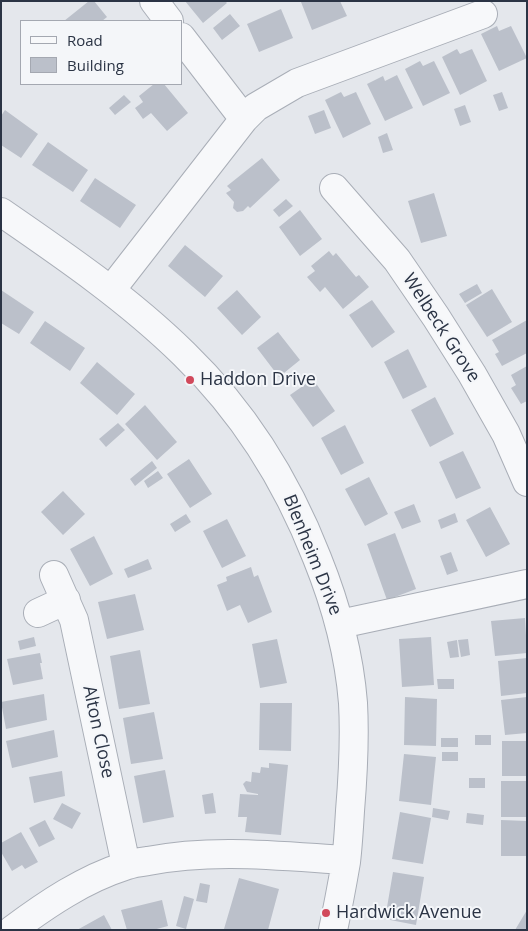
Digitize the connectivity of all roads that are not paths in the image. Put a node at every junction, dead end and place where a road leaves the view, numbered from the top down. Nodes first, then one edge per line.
1 (154, 1) edge
2 (468, 12) edge
3 (168, 20) edge
4 (182, 38) edge
5 (244, 119) junction
6 (334, 188) dead end
7 (1, 212) edge
8 (112, 290) junction
9 (527, 482) edge
10 (54, 575) dead end
11 (527, 584) edge
12 (66, 600) junction
13 (38, 613) dead end
14 (340, 624) junction
15 (346, 860) junction
16 (126, 865) junction
17 (12, 930) edge
18 (334, 930) edge

1 - 3 street
2 - 5 street
4 - 5 street
5 - 8 street
6 - 9 street, Welbeck Grove
7 - 8 street, Blenheim Drive
8 - 14 street, Blenheim Drive
10 - 12 street, Alton Close
11 - 14 street
12 - 13 street
12 - 16 street, Alton Close
14 - 15 street, Blenheim Drive
15 - 16 street
15 - 18 street, Blenheim Drive
16 - 17 street

